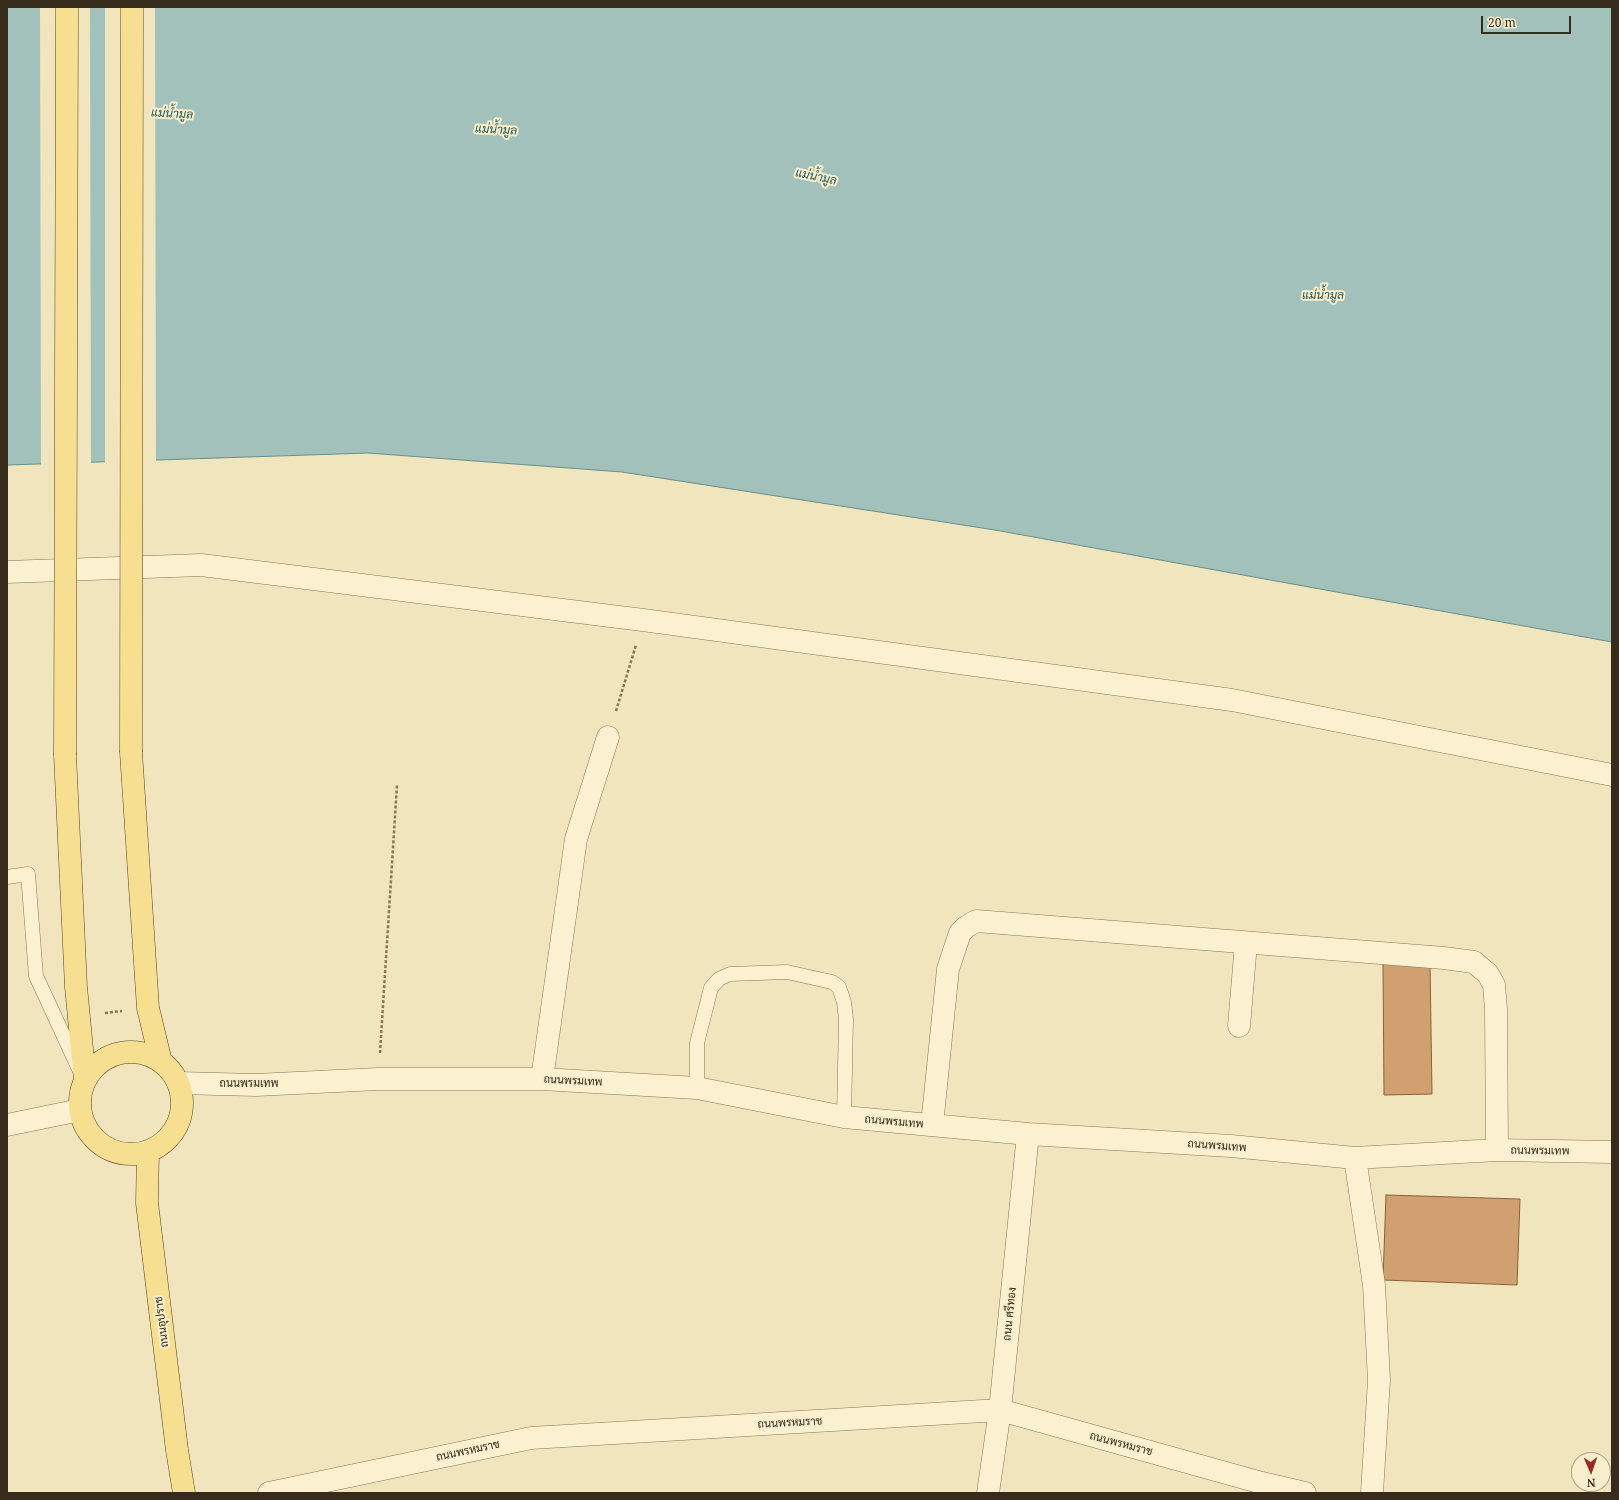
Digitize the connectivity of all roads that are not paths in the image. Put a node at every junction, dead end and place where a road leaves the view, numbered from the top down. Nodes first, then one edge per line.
1 (67, 7) edge
2 (132, 7) edge
3 (7, 572) edge
4 (608, 737) road end
5 (1612, 776) edge
6 (7, 877) edge
7 (1246, 943) junction
8 (1240, 1026) dead end
9 (161, 1062) junction
10 (542, 1079) junction
11 (85, 1080) junction
12 (178, 1083) junction
13 (697, 1088) junction
14 (80, 1110) junction
15 (844, 1117) junction
16 (7, 1125) edge
17 (932, 1125) junction
18 (1028, 1134) junction
19 (1497, 1150) junction
20 (148, 1151) junction
21 (1612, 1152) edge
22 (1355, 1158) junction
23 (1000, 1410) junction
24 (1261, 1488) edge
25 (184, 1493) edge
26 (269, 1493) edge
27 (988, 1493) edge
28 (1305, 1493) edge
29 (1372, 1493) edge

1 - 11 main road, bridge
2 - 9 main road, bridge
3 - 5 street
4 - 10 street
6 - 11 lane
7 - 8 street
7 - 17 street
7 - 19 street
9 - 11 main road
9 - 12 main road
10 - 12 street, ถนนพรมเทพ
10 - 13 street, ถนนพรมเทพ
11 - 14 main road
12 - 20 main road
13 - 15 street, ถนนพรมเทพ
13 - 15 lane
14 - 16 street
14 - 20 main road
15 - 17 street, ถนนพรมเทพ
17 - 18 street, ถนนพรมเทพ
18 - 22 street, ถนนพรมเทพ
18 - 23 street, ถนน ศรีทอง
19 - 21 street, ถนนพรมเทพ
19 - 22 street, ถนนพรมเทพ
20 - 25 main road, ถนนอุปราช
22 - 29 street
23 - 24 street, ถนนพรหมราช
23 - 26 street, ถนนพรหมราช
23 - 27 street, ถนน ศรีทอง
24 - 28 street, ถนนพรหมราช

